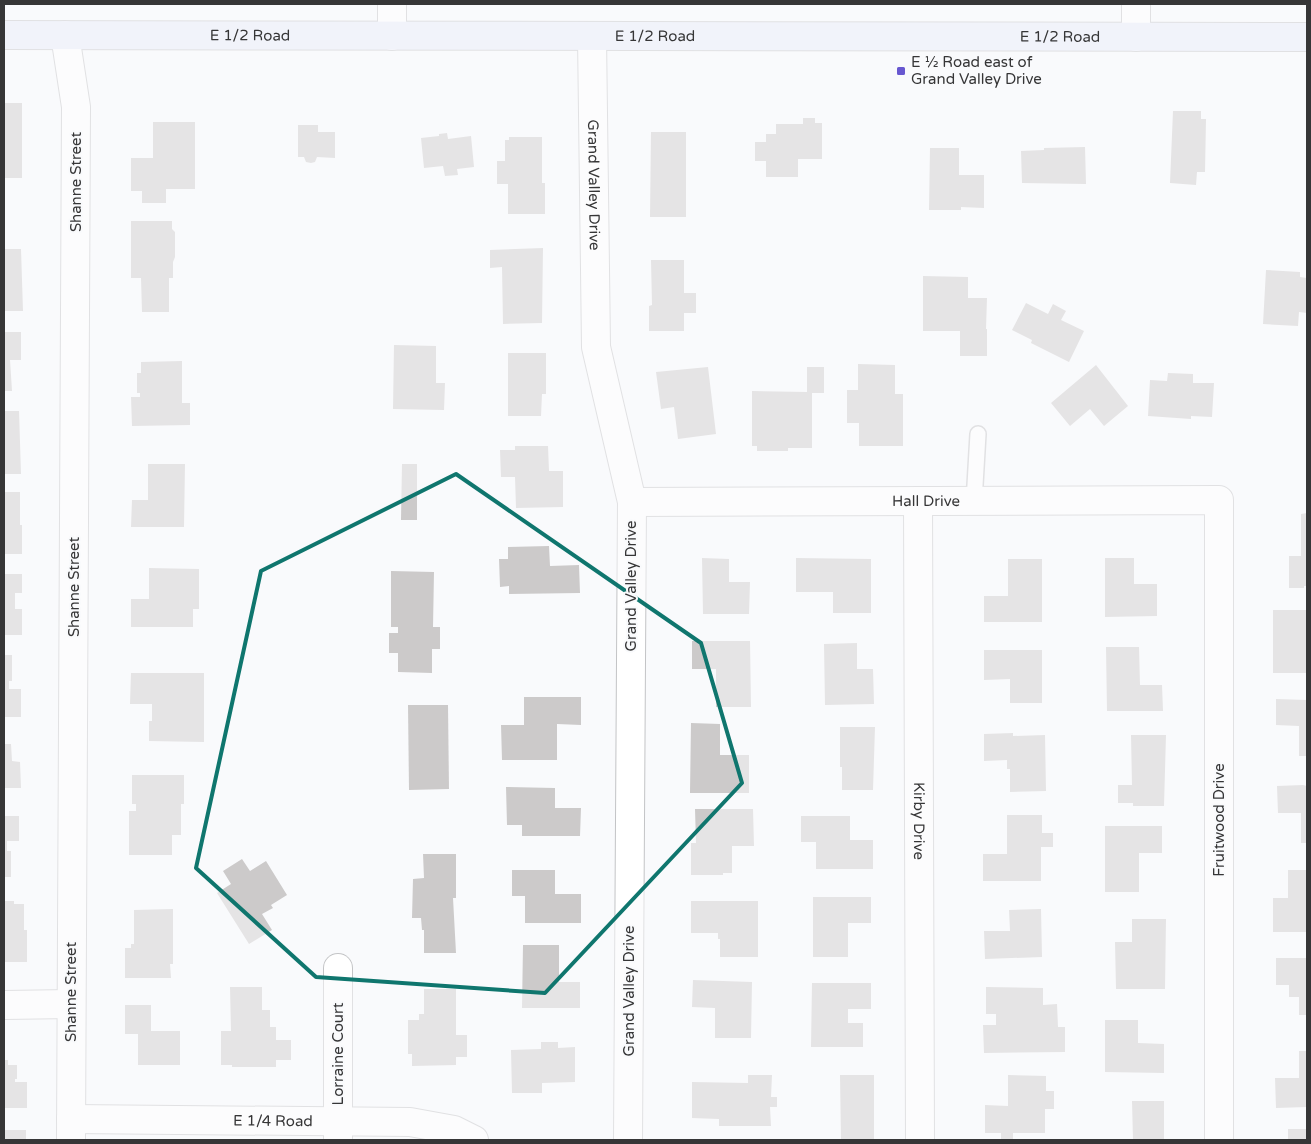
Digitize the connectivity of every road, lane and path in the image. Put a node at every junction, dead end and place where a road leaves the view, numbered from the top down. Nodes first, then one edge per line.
1 (392, 4) edge
2 (1136, 4) edge
3 (4, 34) edge
4 (65, 35) junction
5 (392, 36) junction
6 (592, 36) junction
7 (1136, 37) junction
8 (1307, 37) edge
9 (978, 434) dead end
10 (1219, 500) joint
11 (918, 501) junction
12 (632, 502) junction
13 (974, 502) junction
14 (338, 968) dead end
15 (4, 1004) edge
16 (71, 1004) junction
17 (71, 1130) edge
18 (338, 1130) edge
19 (474, 1140) edge
20 (628, 1140) edge
21 (920, 1140) edge
22 (1219, 1140) edge

1 - 5 street
2 - 7 street
3 - 4 main road, E 1/2 Road
4 - 5 main road, E 1/2 Road
4 - 16 street, Shanne Street
5 - 6 main road, E 1/2 Road
6 - 7 main road, E 1/2 Road
6 - 12 street, Grand Valley Drive
7 - 8 main road, E 1/2 Road
9 - 13 lane
10 - 13 street, Hall Drive
10 - 22 street, Fruitwood Drive
11 - 12 street, Hall Drive
11 - 13 street, Hall Drive
11 - 21 street, Kirby Drive
12 - 20 street, Grand Valley Drive
14 - 18 street, Lorraine Court
15 - 16 street
16 - 17 street, Shanne Street
17 - 18 street, E 1/4 Road
18 - 19 street, E 1/4 Road

